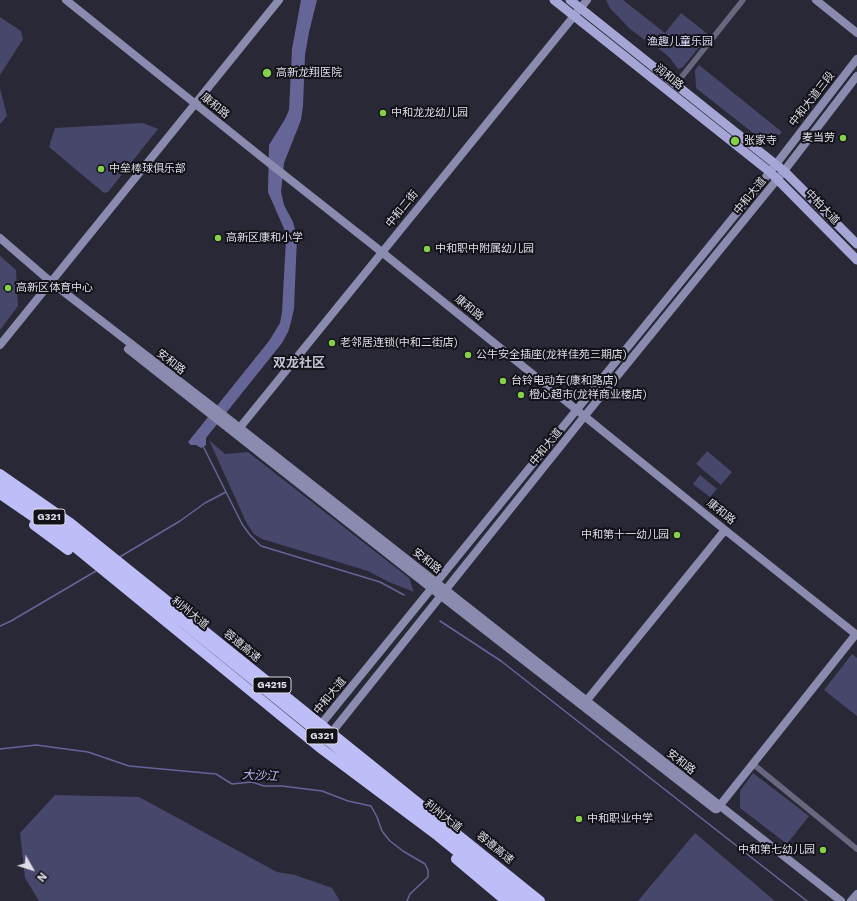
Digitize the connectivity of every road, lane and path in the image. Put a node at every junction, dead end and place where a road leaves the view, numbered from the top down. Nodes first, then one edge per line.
1 (66, 0) edge
2 (279, 0) edge
3 (554, 0) edge
4 (587, 0) edge
5 (743, 0) edge
6 (816, 0) edge
7 (577, 3) edge
8 (572, 15) junction
9 (857, 33) edge
10 (857, 59) edge
11 (857, 76) edge
12 (676, 84) junction
13 (195, 104) junction
14 (773, 168) junction
15 (784, 171) junction
16 (778, 179) junction
17 (0, 238) edge
18 (0, 244) edge
19 (857, 244) edge
20 (380, 251) junction
21 (857, 260) edge
22 (49, 284) junction
23 (0, 345) edge
24 (577, 409) junction
25 (585, 416) junction
26 (235, 429) junction
27 (0, 474) edge
28 (0, 485) edge
29 (0, 494) edge
30 (0, 501) edge
31 (725, 530) junction
32 (92, 556) junction
33 (114, 573) junction
34 (433, 585) junction
35 (443, 593) junction
36 (857, 634) edge
37 (585, 704) junction
38 (316, 731) junction
39 (326, 739) junction
40 (753, 764) junction
41 (718, 808) junction
42 (857, 849) edge
43 (857, 894) edge
44 (506, 901) edge
45 (518, 901) edge
46 (529, 901) edge
47 (540, 901) edge
48 (832, 901) edge
49 (841, 901) edge
50 (851, 901) edge

1 - 13 street, 康和路
2 - 13 street
3 - 8 main road, 润和路
4 - 7 street, 中和二街
5 - 12 street
6 - 9 street
7 - 8 street, 中和二街
7 - 12 main road, 润和路
8 - 14 main road, 润和路
8 - 20 street, 中和二街
10 - 14 street, 中和大道三段
11 - 15 street, 中和大道三段
12 - 14 main road, 润和路
13 - 20 street, 康和路
13 - 22 street
14 - 15 main road, 中柏大道
14 - 16 main road, 中柏大道
14 - 24 street, 中和大道
15 - 16 street, 中和大道
15 - 19 main road, 中柏大道
16 - 21 main road, 中柏大道
16 - 25 street, 中和大道
17 - 22 street, 安和路
18 - 22 street, 安和路
20 - 24 street, 康和路
20 - 26 street, 中和二街
22 - 23 street
22 - 26 street, 安和路
24 - 25 street, 康和路
24 - 34 street, 中和大道
25 - 31 street, 康和路
25 - 35 street, 中和大道
26 - 34 street, 安和路
27 - 47 highway, 蓉遵高速 / G4215, bridge
28 - 32 highway, 利州大道 / G321
29 - 32 highway, 利州大道 / G321
30 - 44 highway, G4215
31 - 36 street, 康和路
31 - 37 street
32 - 33 highway, 利州大道 / G321
33 - 38 highway, 利州大道 / G321
33 - 45 highway, 利州大道 / G321
34 - 35 street, 安和路
34 - 38 street, 中和大道
35 - 37 street, 安和路
35 - 39 street, 中和大道
36 - 40 street
37 - 41 street, 安和路
38 - 39 highway, 利州大道 / G321
39 - 46 highway, 利州大道 / G321
40 - 41 street
40 - 42 street
41 - 48 street, 安和路
41 - 49 street, 安和路
43 - 50 street

